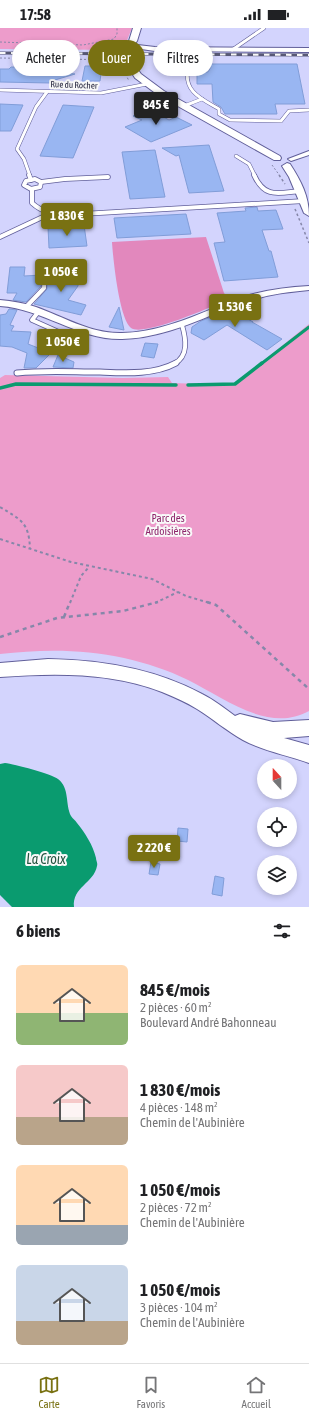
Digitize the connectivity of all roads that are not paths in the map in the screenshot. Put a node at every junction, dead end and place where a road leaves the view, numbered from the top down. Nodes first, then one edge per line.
1 (137, 28) edge
2 (264, 28) edge
3 (133, 40) edge
4 (145, 47) edge
5 (232, 50) junction
6 (309, 50) edge
7 (138, 76) edge
8 (187, 76) edge
9 (147, 84) junction
10 (0, 90) edge
11 (47, 92) junction
12 (202, 99) junction
13 (184, 106) junction
14 (309, 110) edge
15 (309, 153) edge
16 (236, 156) dead end
17 (289, 163) junction
18 (108, 177) dead end
19 (31, 180) junction
20 (41, 182) junction
21 (32, 189) junction
22 (300, 191) junction
23 (304, 201) junction
24 (309, 213) edge
25 (49, 214) junction
26 (0, 237) edge
27 (45, 276) dead end
28 (309, 288) edge
29 (0, 303) edge
30 (26, 307) junction
31 (182, 325) junction
32 (18, 373) dead end
33 (0, 670) edge
34 (222, 717) junction
35 (309, 728) edge
36 (309, 754) edge

1 - 3 street
2 - 5 lane
4 - 5 street
5 - 6 street
7 - 9 street
8 - 12 lane
9 - 11 lane, Rue du Rocher
9 - 13 street
10 - 11 lane, Rue du Rocher
11 - 19 lane
12 - 13 lane
12 - 14 lane
13 - 17 street
15 - 17 street
16 - 22 lane
17 - 22 street
18 - 20 lane
19 - 20 lane
19 - 21 lane
20 - 21 lane
21 - 25 lane
22 - 23 street
23 - 24 street
23 - 25 lane
25 - 26 lane
27 - 30 lane
28 - 31 street
29 - 30 street
30 - 31 street
31 - 32 lane
33 - 34 main road
34 - 35 main road
34 - 36 main road

